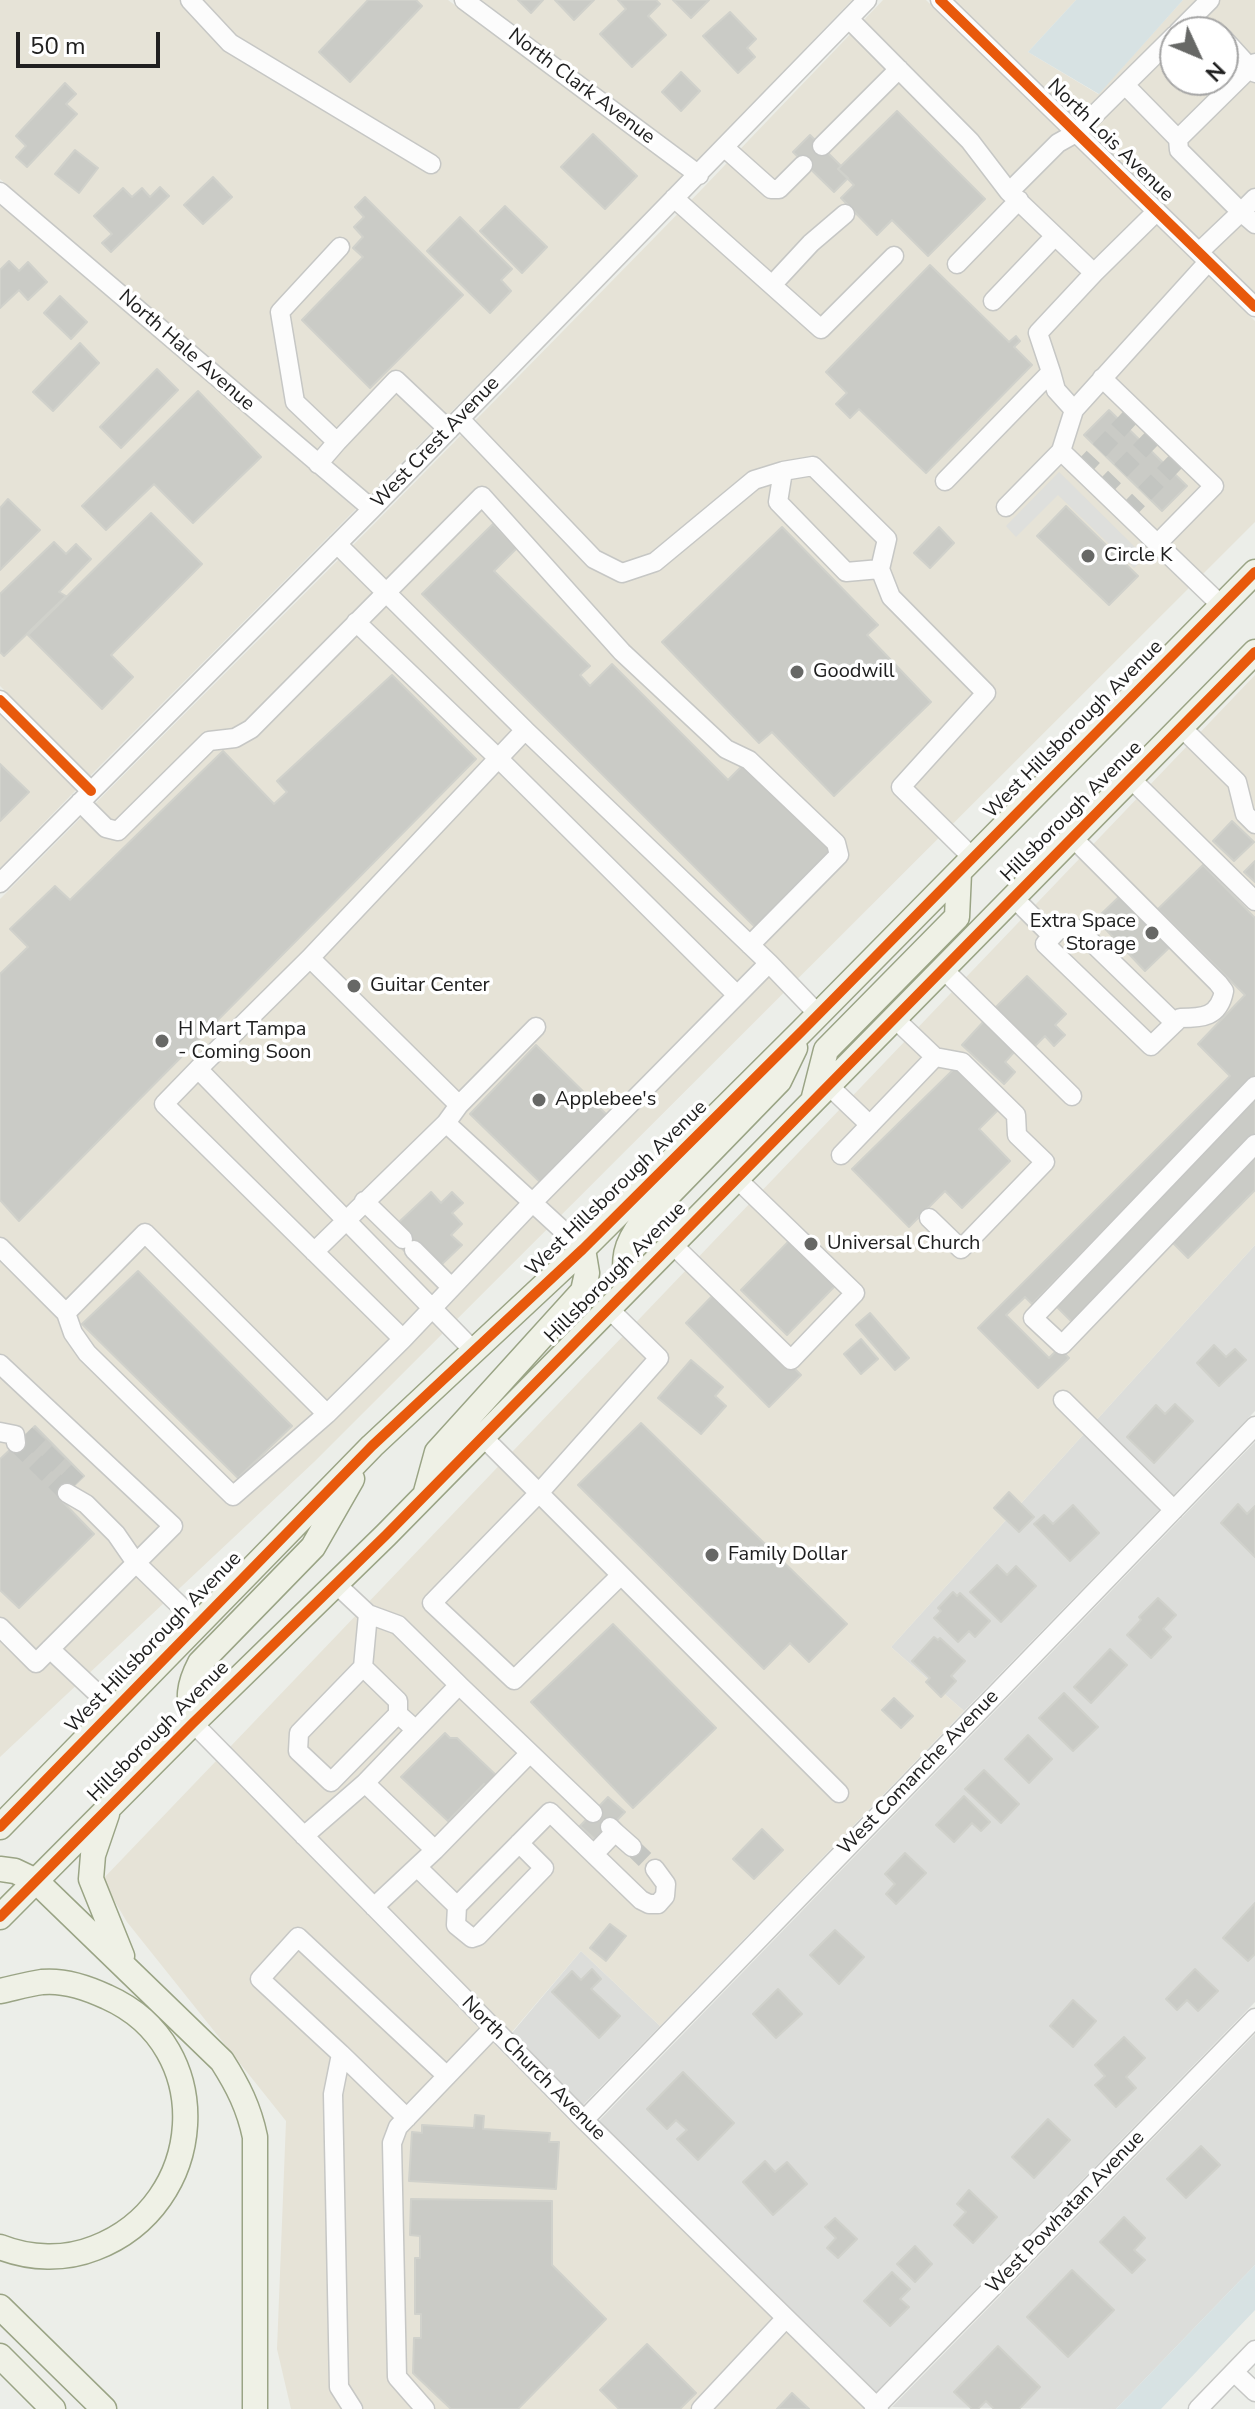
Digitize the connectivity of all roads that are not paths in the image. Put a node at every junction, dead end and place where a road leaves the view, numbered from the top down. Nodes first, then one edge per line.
1 (190, 0) edge
2 (464, 0) edge
3 (867, 0) edge
4 (940, 0) edge
5 (849, 19) junction
6 (1159, 50) edge
7 (1253, 68) edge
8 (899, 69) junction
9 (1125, 85) junction
10 (1076, 133) junction
11 (1178, 139) junction
12 (822, 146) dead end
13 (725, 148) junction
14 (431, 164) dead end
15 (803, 165) dead end
16 (699, 175) junction
17 (0, 192) edge
18 (1014, 196) junction
19 (674, 198) junction
20 (1255, 198) edge
21 (1157, 211) junction
22 (845, 214) dead end
23 (1248, 218) edge
24 (1055, 236) junction
25 (340, 247) dead end
26 (894, 256) dead end
27 (1204, 257) junction
28 (957, 264) dead end
29 (1094, 273) junction
30 (773, 284) junction
31 (993, 301) dead end
32 (1255, 307) edge
33 (1051, 372) junction
34 (1102, 378) junction
35 (1074, 410) junction
36 (455, 424) junction
37 (337, 442) junction
38 (1061, 451) junction
39 (318, 464) junction
40 (783, 471) junction
41 (945, 481) dead end
42 (1006, 507) dead end
43 (372, 509) junction
44 (1158, 543) junction
45 (337, 544) junction
46 (880, 569) junction
47 (1255, 572) edge
48 (387, 592) junction
49 (1222, 606) junction
50 (356, 622) junction
51 (1253, 657) edge
52 (0, 700) edge
53 (1181, 727) junction
54 (525, 730) junction
55 (498, 758) junction
56 (1130, 778) junction
57 (85, 797) junction
58 (1255, 824) edge
59 (1072, 837) junction
60 (966, 866) junction
61 (3, 875) edge
62 (1013, 897) junction
63 (1255, 901) edge
64 (1052, 936) junction
65 (750, 945) junction
66 (310, 958) junction
67 (769, 963) junction
68 (942, 968) junction
69 (737, 995) junction
70 (894, 1018) junction
71 (811, 1023) junction
72 (1175, 1023) junction
73 (536, 1027) dead end
74 (935, 1057) junction
75 (198, 1069) junction
76 (1255, 1086) edge
77 (821, 1092) junction
78 (1072, 1096) dead end
79 (459, 1105) junction
80 (446, 1123) junction
81 (870, 1125) junction
82 (1255, 1144) edge
83 (841, 1155) dead end
84 (736, 1178) junction
85 (364, 1201) junction
86 (532, 1203) junction
87 (929, 1218) dead end
88 (345, 1219) junction
89 (671, 1243) junction
90 (0, 1247) edge
91 (583, 1249) junction
92 (314, 1252) junction
93 (451, 1287) junction
94 (626, 1289) junction
95 (432, 1307) junction
96 (608, 1308) junction
97 (66, 1313) junction
98 (403, 1339) junction
99 (474, 1351) junction
100 (0, 1364) edge
101 (1063, 1400) dead end
102 (327, 1414) junction
103 (1255, 1426) edge
104 (482, 1436) junction
105 (372, 1446) junction
106 (72, 1488) tunnel mouth
107 (539, 1493) junction
108 (425, 1495) junction
109 (1174, 1510) junction
110 (136, 1563) junction
111 (621, 1575) junction
112 (336, 1584) junction
113 (368, 1614) junction
114 (199, 1624) junction
115 (0, 1627) edge
116 (50, 1649) junction
117 (363, 1667) junction
118 (459, 1685) junction
119 (115, 1710) junction
120 (398, 1714) junction
121 (193, 1723) junction
122 (416, 1730) junction
123 (362, 1751) junction
124 (529, 1754) junction
125 (379, 1768) junction
126 (365, 1783) junction
127 (569, 1792) junction
128 (839, 1793) dead end
129 (109, 1807) junction
130 (550, 1812) junction
131 (593, 1813) dead end
132 (0, 1827) edge
133 (304, 1836) junction
134 (632, 1847) tunnel mouth
135 (435, 1850) junction
136 (513, 1850) junction
137 (594, 1854) junction
138 (418, 1868) junction
139 (0, 1869) edge
140 (655, 1869) tunnel mouth
141 (36, 1881) junction
142 (457, 1906) junction
143 (374, 1907) junction
144 (0, 1917) edge
145 (127, 1966) junction
146 (0, 1991) edge
147 (1255, 2018) edge
148 (493, 2028) junction
149 (341, 2054) junction
150 (447, 2076) junction
151 (407, 2118) junction
152 (584, 2120) junction
153 (0, 2247) edge
154 (0, 2307) edge
155 (786, 2318) junction
156 (1255, 2350) edge
157 (0, 2356) edge
158 (1234, 2372) junction
159 (1255, 2392) edge
160 (877, 2408) edge
161 (53, 2409) edge
162 (104, 2409) edge
163 (255, 2409) edge
164 (353, 2409) edge
165 (425, 2409) edge
166 (701, 2409) edge
167 (1198, 2409) edge

1 - 14 street
2 - 16 street, North Clark Avenue
3 - 5 street, West Crest Avenue
4 - 10 street, North Lois Avenue
5 - 8 street
5 - 13 street, West Crest Avenue
6 - 9 street
7 - 11 street
8 - 12 street
8 - 18 street
9 - 10 street
9 - 11 street
10 - 18 street
10 - 21 street, North Lois Avenue
11 - 23 street
13 - 15 street
13 - 16 street, West Crest Avenue
16 - 19 street, West Crest Avenue
17 - 39 street, North Hale Avenue
18 - 24 street
18 - 28 street
19 - 30 street
19 - 36 street, West Crest Avenue
20 - 23 street
21 - 27 street, North Lois Avenue
21 - 29 street
22 - 30 street
23 - 27 street
24 - 29 street
24 - 31 street
25 - 37 street
26 - 30 street
27 - 32 street, North Lois Avenue
27 - 34 street
29 - 33 street
33 - 35 street
33 - 41 street
34 - 35 street
34 - 44 street
35 - 38 street
36 - 37 street
36 - 40 street
36 - 43 street, West Crest Avenue
37 - 39 street
38 - 42 street
38 - 44 street
39 - 43 street, North Hale Avenue
40 - 46 street
40 - 46 street
43 - 45 street, West Crest Avenue
44 - 49 street
45 - 48 street
45 - 57 street, West Crest Avenue
46 - 60 street
47 - 49 main road, West Hillsborough Avenue
48 - 50 street
48 - 54 street
48 - 65 street
49 - 60 main road, West Hillsborough Avenue
50 - 55 street
50 - 57 street
51 - 53 main road, Hillsborough Avenue
52 - 57 street
53 - 56 main road, Hillsborough Avenue
53 - 58 street
54 - 55 street
54 - 65 street
55 - 66 street
55 - 69 street
56 - 59 main road, Hillsborough Avenue
56 - 63 street
57 - 61 street, West Crest Avenue
59 - 62 main road, Hillsborough Avenue
59 - 72 street
60 - 71 main road, West Hillsborough Avenue
60 - 77 main road
62 - 64 street
62 - 68 main road, Hillsborough Avenue
64 - 72 street
64 - 72 street
65 - 67 street
66 - 75 street
66 - 79 street
67 - 69 street
67 - 71 street
68 - 70 main road, Hillsborough Avenue
68 - 78 street
69 - 86 street
70 - 74 street
70 - 77 main road, Hillsborough Avenue
71 - 91 main road, West Hillsborough Avenue
71 - 94 main road
73 - 79 street
74 - 81 street
74 - 87 street
75 - 88 street
75 - 92 street
76 - 82 street
77 - 81 street
77 - 84 main road, Hillsborough Avenue
79 - 80 street
80 - 85 street
80 - 86 street
81 - 83 street
84 - 89 main road, Hillsborough Avenue
84 - 89 street
85 - 88 street
85 - 93 street
86 - 91 street
86 - 93 street
88 - 92 street
88 - 95 street
89 - 94 main road, Hillsborough Avenue
90 - 97 street
91 - 99 main road, West Hillsborough Avenue
91 - 108 main road
92 - 98 street
93 - 95 street
94 - 96 main road, Hillsborough Avenue
95 - 98 street
95 - 99 street
96 - 104 main road, Hillsborough Avenue
96 - 107 street
97 - 102 street
97 - 102 street
98 - 102 street
99 - 105 main road, West Hillsborough Avenue
100 - 110 street
101 - 109 street
103 - 109 street, West Comanche Avenue
104 - 107 street
104 - 108 main road, Hillsborough Avenue
105 - 114 main road, West Hillsborough Avenue
105 - 121 main road
106 - 110 street
107 - 111 street
107 - 111 street
108 - 112 main road, Hillsborough Avenue
109 - 152 street, West Comanche Avenue
110 - 114 street
110 - 116 street
111 - 128 street
112 - 113 street
112 - 121 main road, Hillsborough Avenue
113 - 117 street
113 - 118 street
114 - 119 main road, West Hillsborough Avenue
115 - 116 street
116 - 119 street
117 - 120 street
117 - 123 street
118 - 122 street
118 - 124 street
119 - 132 main road, West Hillsborough Avenue
120 - 122 street
120 - 123 street
121 - 129 main road, Hillsborough Avenue
121 - 133 street, North Church Avenue
122 - 125 street
123 - 125 street
124 - 127 street
124 - 135 street
125 - 126 street
126 - 133 street
126 - 135 street
127 - 130 street
127 - 131 street
129 - 141 main road, Hillsborough Avenue
129 - 145 main road
130 - 136 street
130 - 137 street
133 - 143 street, North Church Avenue
134 - 137 street
135 - 138 street
136 - 142 street
136 - 142 street
137 - 140 street
138 - 142 street
138 - 143 street
139 - 141 main road
141 - 144 main road, Hillsborough Avenue
141 - 145 main road
143 - 148 street, North Church Avenue
145 - 163 main road
146 - 153 main road
147 - 160 street, West Powhatan Avenue
148 - 150 street
148 - 152 street, North Church Avenue
149 - 150 street
149 - 151 street
149 - 164 street
150 - 151 street
151 - 165 street
152 - 155 street, North Church Avenue
154 - 162 main road
155 - 160 street, North Church Avenue
155 - 166 street
156 - 158 street
157 - 161 main road
158 - 159 street
158 - 167 street

